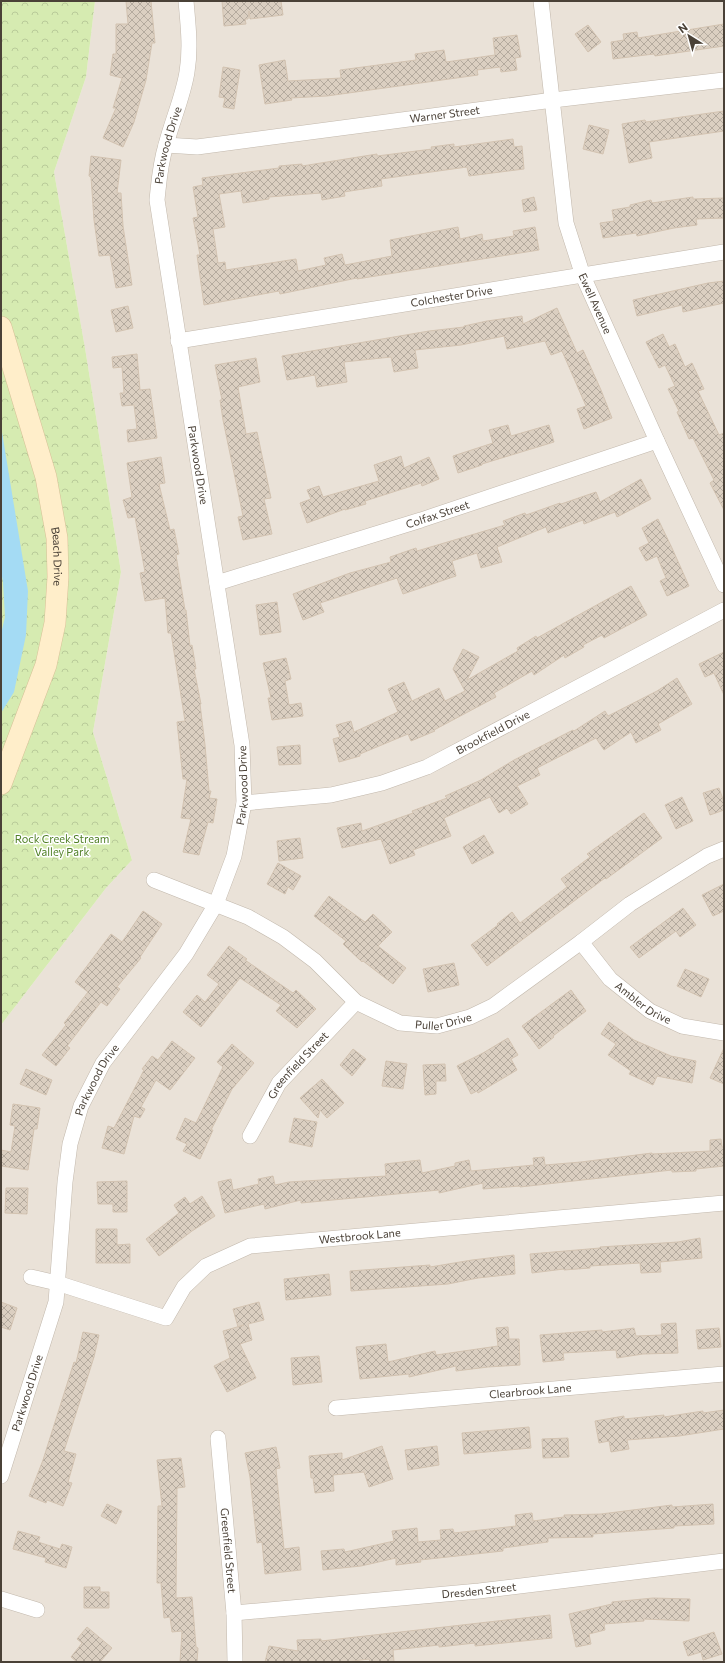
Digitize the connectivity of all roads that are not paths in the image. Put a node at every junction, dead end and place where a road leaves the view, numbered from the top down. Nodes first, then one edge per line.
1 (186, 1) edge
2 (541, 1) edge
3 (724, 80) edge
4 (553, 100) junction
5 (166, 145) junction
6 (724, 252) edge
7 (583, 276) junction
8 (1, 327) edge
9 (178, 341) junction
10 (657, 441) junction
11 (217, 583) junction
12 (724, 585) edge
13 (724, 610) edge
14 (1, 784) edge
15 (244, 803) junction
16 (724, 849) edge
17 (154, 880) dead end
18 (216, 904) junction
19 (581, 942) junction
20 (356, 1002) junction
21 (724, 1033) edge
22 (250, 1136) dead end
23 (724, 1203) edge
24 (31, 1277) dead end
25 (57, 1283) junction
26 (724, 1374) edge
27 (336, 1408) dead end
28 (218, 1438) dead end
29 (1, 1476) edge
30 (724, 1561) edge
31 (1, 1599) edge
32 (37, 1610) dead end
33 (234, 1613) junction
34 (235, 1662) edge

1 - 5 street, Parkwood Drive
2 - 4 street, Ewell Avenue
3 - 4 street, Warner Street
4 - 5 street, Warner Street
4 - 7 street, Ewell Avenue
5 - 9 street, Parkwood Drive
6 - 7 street, Colchester Drive
7 - 9 street, Colchester Drive
7 - 10 street, Ewell Avenue
8 - 14 street, Beach Drive
9 - 11 street, Parkwood Drive
10 - 11 street, Colfax Street
10 - 12 street, Ewell Avenue
11 - 15 street, Parkwood Drive
13 - 15 street, Brookfield Drive
15 - 18 street, Parkwood Drive
16 - 19 street, Puller Drive
17 - 18 street, Puller Drive
18 - 20 street, Puller Drive
18 - 25 street, Parkwood Drive
19 - 20 street, Puller Drive
19 - 21 street, Ambler Drive
20 - 22 street, Greenfield Street
23 - 25 street, Westbrook Lane
24 - 25 street, Westbrook Lane
25 - 29 street, Parkwood Drive
26 - 27 street, Clearbrook Lane
28 - 33 street, Greenfield Street
30 - 33 street, Dresden Street
31 - 32 street
33 - 34 street, Greenfield Street

